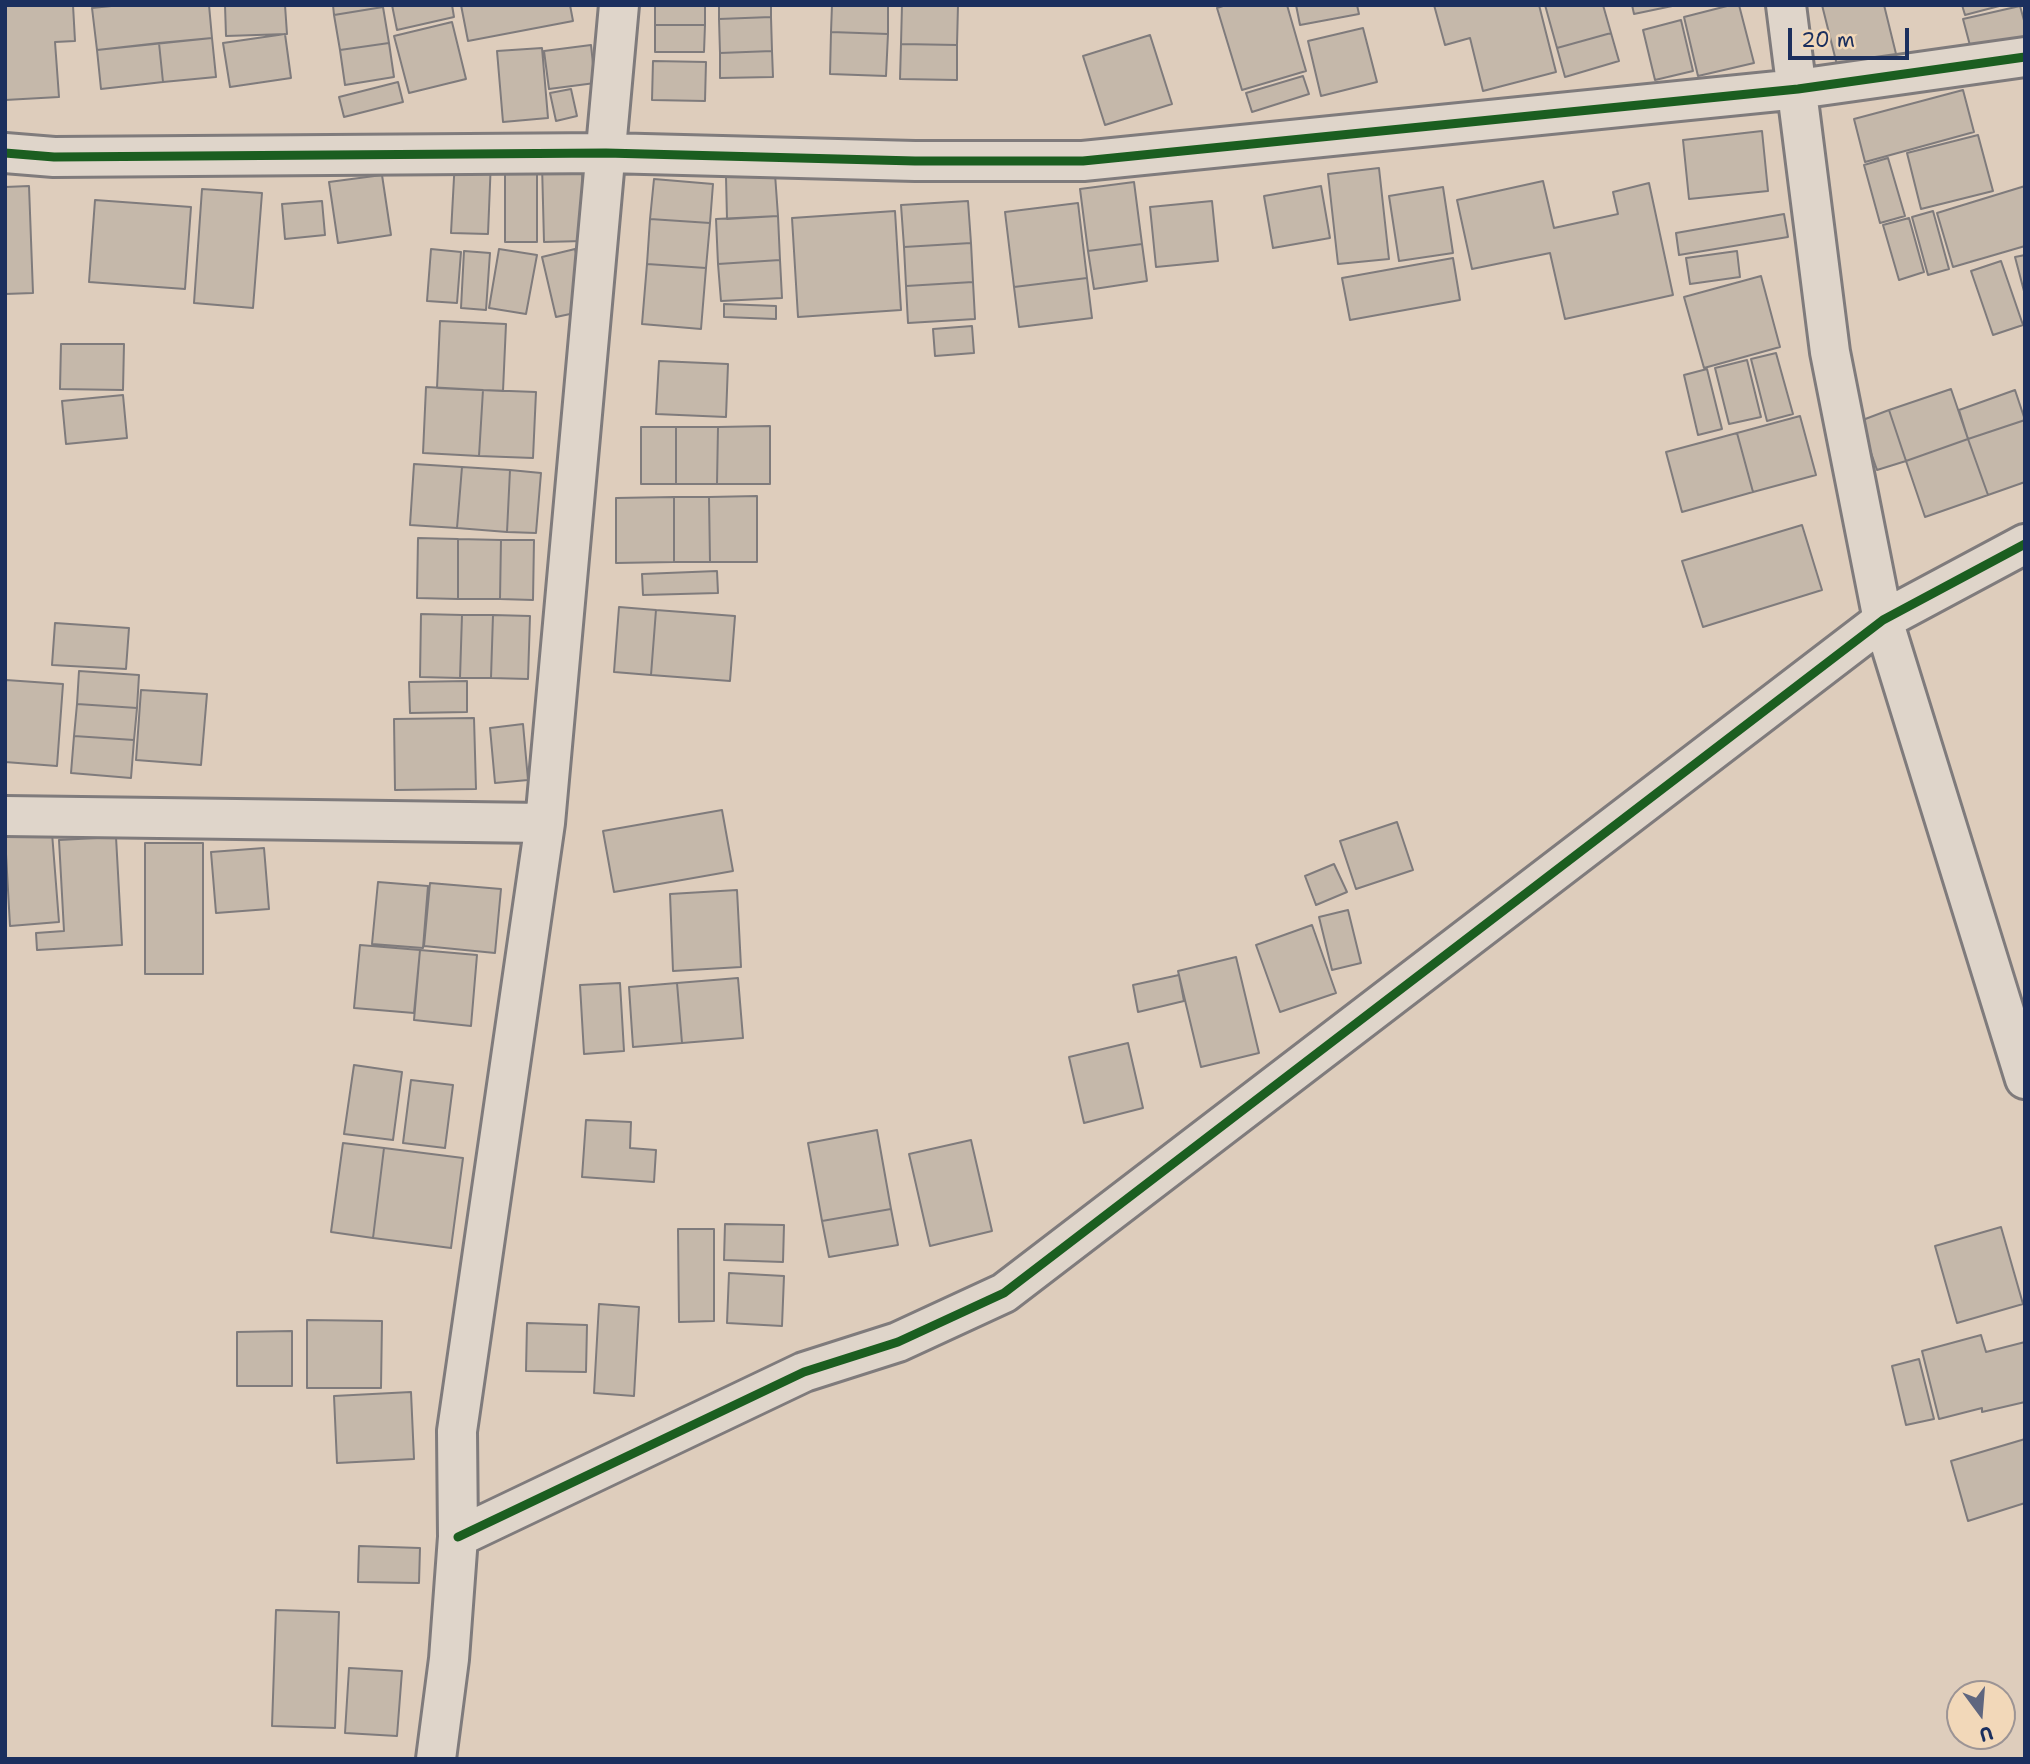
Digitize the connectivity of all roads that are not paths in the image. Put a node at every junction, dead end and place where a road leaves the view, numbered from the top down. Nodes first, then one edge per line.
1 (619, 5) edge
2 (1786, 5) edge
3 (2025, 57) edge
4 (1798, 89) junction
5 (5, 153) edge
6 (606, 153) junction
7 (2025, 544) edge
8 (1882, 620) junction
9 (5, 816) edge
10 (545, 823) junction
11 (2025, 1079) edge
12 (458, 1536) junction
13 (436, 1759) edge

1 - 6 street
2 - 4 street
3 - 4 street
4 - 6 street
4 - 8 street
5 - 6 street
6 - 10 street
7 - 8 street
8 - 11 street
8 - 12 street
9 - 10 street
10 - 12 street
12 - 13 street

